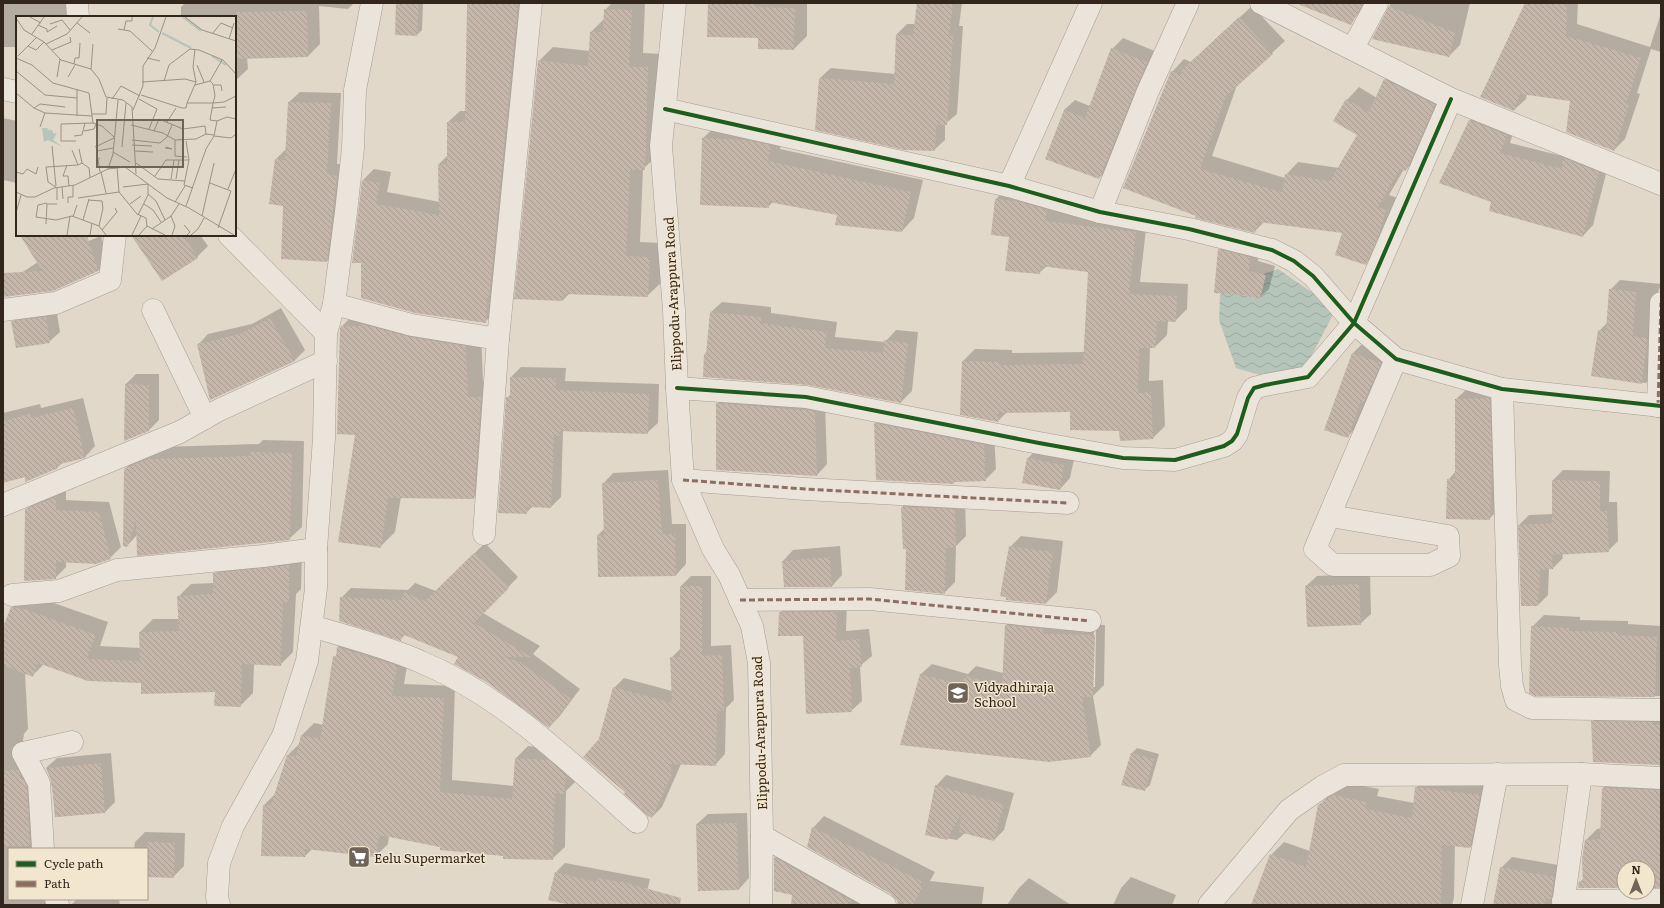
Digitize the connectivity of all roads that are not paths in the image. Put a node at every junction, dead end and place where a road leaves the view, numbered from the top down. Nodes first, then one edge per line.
1 (78, 3) edge
2 (372, 3) edge
3 (531, 3) edge
4 (675, 3) edge
5 (1091, 3) edge
6 (1188, 3) edge
7 (1261, 3) edge
8 (1378, 3) edge
9 (78, 16) edge
10 (1353, 48) junction
11 (3, 89) edge
12 (16, 92) edge
13 (1451, 99) junction
14 (665, 109) junction
15 (1661, 184) edge
16 (1009, 186) junction
17 (1100, 212) junction
18 (115, 236) edge
19 (230, 236) edge
20 (1661, 303) edge
21 (334, 304) junction
22 (3, 310) edge
23 (153, 310) dead end
24 (1354, 323) junction
25 (326, 333) junction
26 (498, 339) junction
27 (1396, 359) junction
28 (326, 361) junction
29 (677, 388) junction
30 (1502, 389) junction
31 (1660, 406) edge
32 (205, 418) junction
33 (683, 480) junction
34 (1068, 503) dead end
35 (3, 505) edge
36 (1330, 516) junction
37 (484, 534) dead end
38 (316, 548) junction
39 (12, 595) dead end
40 (740, 600) junction
41 (1090, 621) dead end
42 (312, 626) junction
43 (1661, 710) edge
44 (72, 742) dead end
45 (1497, 774) junction
46 (1581, 774) junction
47 (1661, 778) edge
48 (637, 822) dead end
49 (762, 836) junction
50 (43, 848) edge
51 (1661, 900) edge
52 (1563, 903) edge
53 (219, 905) edge
54 (760, 905) edge
55 (885, 905) edge
56 (1208, 905) edge
57 (1472, 905) edge

1 - 9 street
2 - 21 street
3 - 26 street
4 - 14 street, Elippodu-Arappura Road
5 - 16 street
6 - 17 street
7 - 10 street
8 - 10 street
10 - 13 street
11 - 12 street
13 - 15 street
13 - 24 street
14 - 16 street
14 - 29 street, Elippodu-Arappura Road
16 - 17 street
17 - 24 street
18 - 22 street
19 - 25 street
20 - 31 street
21 - 25 street
21 - 26 street
23 - 32 street
24 - 27 street
24 - 29 street
25 - 28 street
26 - 37 street
27 - 30 street
27 - 36 street
28 - 32 street
28 - 38 street
29 - 33 street, Elippodu-Arappura Road
30 - 31 street
30 - 43 street
32 - 35 street
33 - 34 street
33 - 40 street, Elippodu-Arappura Road
36 - 36 street
38 - 39 street
38 - 42 street
40 - 41 street
40 - 49 street, Elippodu-Arappura Road
42 - 48 street
42 - 53 street
44 - 50 street
45 - 46 street
45 - 56 street
45 - 57 street
46 - 47 street
46 - 52 street
49 - 54 street, Elippodu-Arappura Road
49 - 55 street
51 - 52 street

